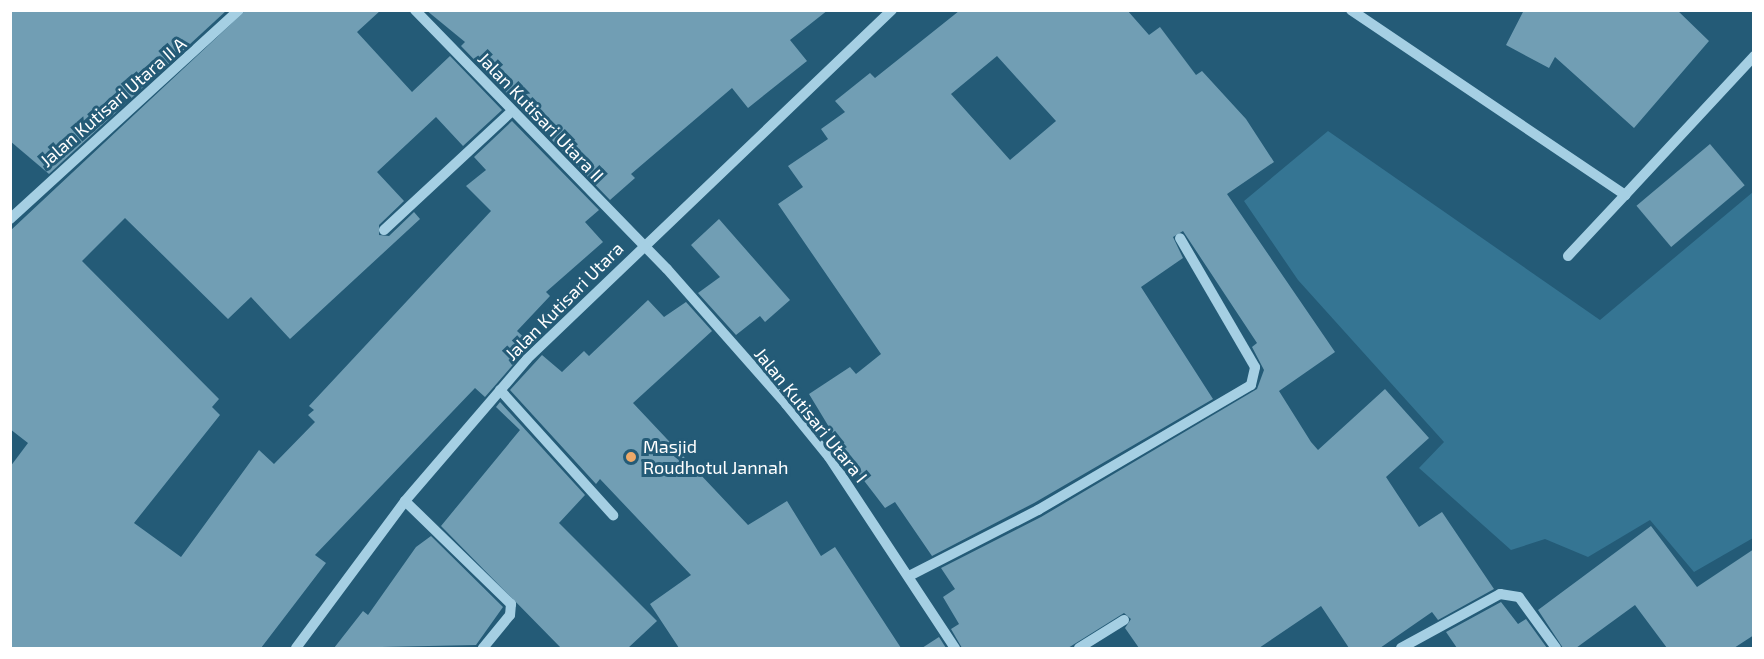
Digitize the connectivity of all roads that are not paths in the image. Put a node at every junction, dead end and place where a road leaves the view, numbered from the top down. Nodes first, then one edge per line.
1 (239, 10) edge
2 (415, 10) edge
3 (892, 10) edge
4 (1351, 10) edge
5 (1754, 56) edge
6 (512, 111) junction
7 (1625, 195) junction
8 (10, 219) edge
9 (384, 230) dead end
10 (1180, 238) dead end
11 (643, 245) junction
12 (1568, 256) dead end
13 (501, 390) junction
14 (405, 501) junction
15 (613, 515) dead end
16 (911, 575) junction
17 (1124, 620) dead end
18 (296, 648) edge
19 (483, 648) edge
20 (955, 648) edge
21 (1079, 648) edge
22 (1401, 648) edge
23 (1556, 648) edge

1 - 8 street, Jalan Kutisari Utara II A
2 - 6 street, Jalan Kutisari Utara II
3 - 11 street, Jalan Kutisari Utara
4 - 7 street
5 - 7 street
6 - 9 street
6 - 11 street, Jalan Kutisari Utara II
7 - 12 street
10 - 16 street
11 - 13 street, Jalan Kutisari Utara
11 - 16 street, Jalan Kutisari Utara I
13 - 14 street, Jalan Kutisari Utara
13 - 15 street
14 - 18 street, Jalan Kutisari Utara
14 - 19 street
16 - 20 street, Jalan Kutisari Utara I
17 - 21 street
22 - 23 street

